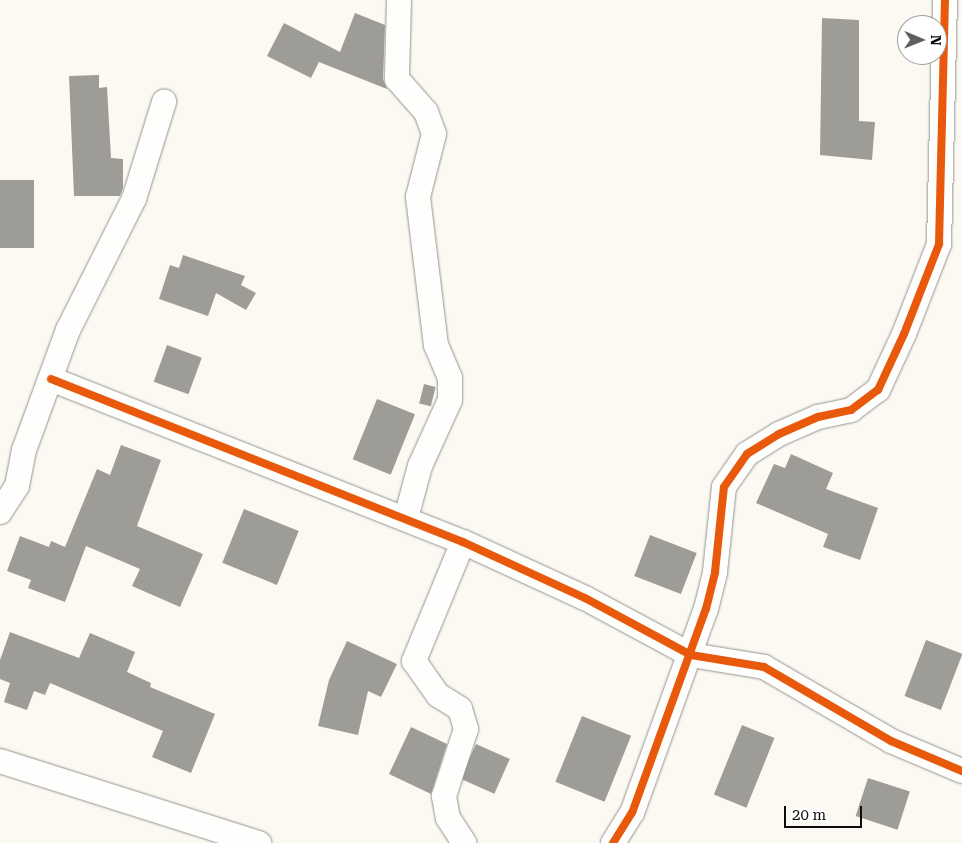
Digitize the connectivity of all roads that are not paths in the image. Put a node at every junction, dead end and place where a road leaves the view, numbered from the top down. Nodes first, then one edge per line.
1 (399, 0) edge
2 (945, 0) edge
3 (164, 102) dead end
4 (51, 379) junction
5 (0, 512) edge
6 (406, 518) junction
7 (463, 542) junction
8 (691, 655) junction
9 (0, 761) edge
10 (962, 771) edge
11 (259, 843) edge
12 (464, 843) edge
13 (613, 843) edge

1 - 6 street
2 - 8 street
3 - 4 street
4 - 5 street
4 - 6 street
6 - 7 street
7 - 8 street
7 - 12 street
8 - 10 street
8 - 13 street
9 - 11 street

